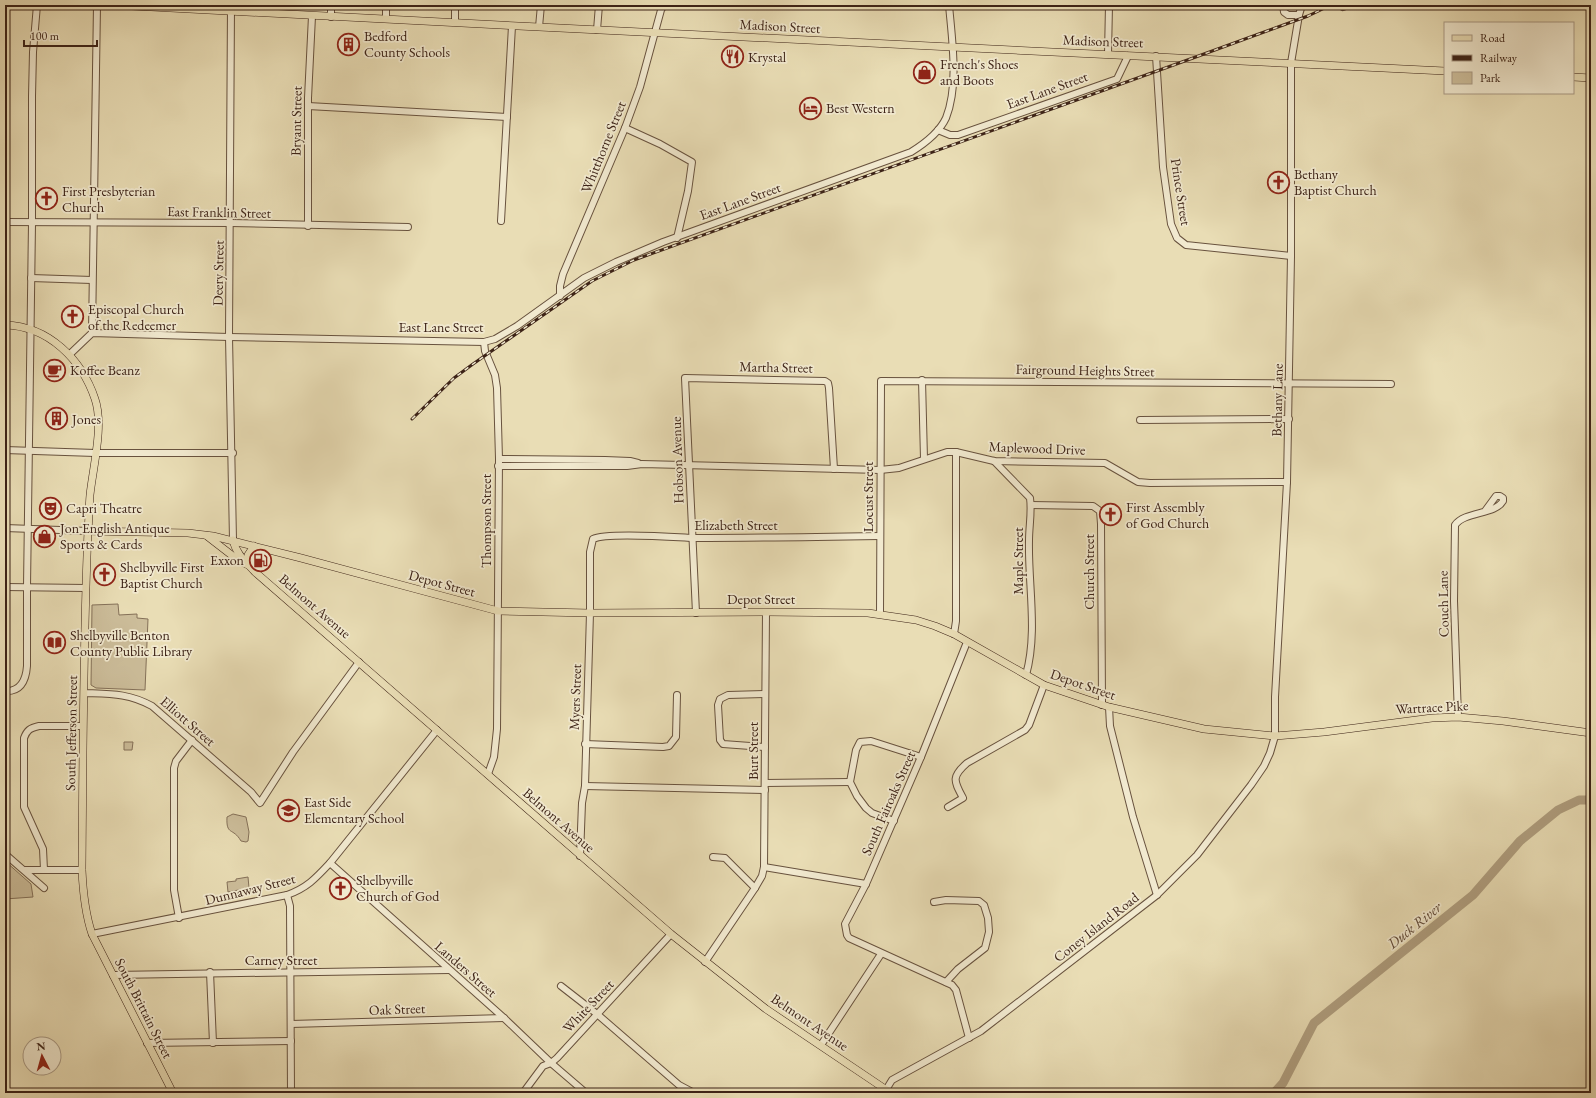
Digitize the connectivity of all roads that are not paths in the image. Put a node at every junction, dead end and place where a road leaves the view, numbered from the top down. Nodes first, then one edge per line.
1 (37, 5) edge
2 (97, 5) edge
3 (113, 5) edge
4 (331, 5) edge
5 (386, 5) edge
6 (455, 5) edge
7 (541, 5) edge
8 (599, 5) edge
9 (664, 5) edge
10 (949, 5) edge
11 (1110, 5) edge
12 (1283, 5) edge
13 (1302, 5) edge
14 (231, 8) edge
15 (1299, 15) junction
16 (312, 16) junction
17 (331, 17) junction
18 (386, 19) junction
19 (456, 22) junction
20 (512, 26) junction
21 (539, 27) junction
22 (597, 30) junction
23 (654, 33) junction
24 (953, 48) junction
25 (1108, 54) junction
26 (1128, 56) junction
27 (1156, 56) junction
28 (1290, 63) junction
29 (1444, 71) edge
30 (1574, 77) edge
31 (1591, 78) edge
32 (308, 106) junction
33 (507, 116) junction
34 (625, 128) junction
35 (938, 130) junction
36 (501, 221) dead end
37 (5, 222) edge
38 (93, 222) junction
39 (32, 223) junction
40 (231, 223) junction
41 (308, 226) junction
42 (408, 227) dead end
43 (677, 238) junction
44 (1290, 256) junction
45 (31, 278) junction
46 (92, 280) junction
47 (560, 296) junction
48 (5, 326) edge
49 (31, 329) junction
50 (92, 333) junction
51 (230, 337) junction
52 (484, 342) junction
53 (70, 354) junction
54 (685, 378) joint
55 (922, 380) junction
56 (881, 381) joint
57 (1289, 384) junction
58 (1391, 384) dead end
59 (1289, 419) junction
60 (1140, 420) dead end
61 (5, 450) edge
62 (29, 451) junction
63 (956, 452) junction
64 (96, 453) junction
65 (233, 453) junction
66 (924, 459) junction
67 (994, 461) junction
68 (498, 463) junction
69 (689, 465) junction
70 (834, 469) junction
71 (880, 470) junction
72 (1287, 482) junction
73 (1031, 505) junction
74 (1485, 511) dead end
75 (5, 528) edge
76 (29, 529) junction
77 (88, 530) junction
78 (205, 535) junction
79 (880, 536) junction
80 (692, 538) junction
81 (593, 539) joint
82 (233, 540) junction
83 (254, 546) junction
84 (248, 565) junction
85 (5, 587) edge
86 (27, 587) junction
87 (86, 588) junction
88 (498, 611) junction
89 (766, 612) junction
90 (590, 613) junction
91 (696, 613) junction
92 (880, 614) junction
93 (954, 634) junction
94 (967, 642) junction
95 (359, 662) junction
96 (1026, 675) junction
97 (1044, 685) junction
98 (5, 691) edge
99 (84, 693) junction
100 (765, 694) junction
101 (677, 695) dead end
102 (1105, 706) junction
103 (1458, 717) junction
104 (84, 726) junction
105 (437, 730) junction
106 (1591, 733) edge
107 (1275, 736) junction
108 (192, 740) junction
109 (586, 744) junction
110 (765, 748) junction
111 (921, 757) junction
112 (488, 774) junction
113 (850, 782) junction
114 (765, 783) junction
115 (585, 786) junction
116 (765, 790) junction
117 (948, 807) dead end
118 (894, 821) junction
119 (5, 854) edge
120 (580, 856) junction
121 (713, 856) dead end
122 (330, 863) junction
123 (764, 867) junction
124 (25, 870) junction
125 (44, 870) junction
126 (82, 870) junction
127 (866, 884) junction
128 (44, 888) dead end
129 (755, 888) junction
130 (287, 895) junction
131 (1157, 895) junction
132 (934, 902) dead end
133 (179, 918) junction
134 (92, 934) junction
135 (671, 934) junction
136 (882, 954) junction
137 (705, 962) junction
138 (449, 970) junction
139 (210, 972) junction
140 (291, 972) junction
141 (113, 975) junction
142 (946, 982) junction
143 (561, 986) dead end
144 (598, 1014) junction
145 (504, 1018) junction
146 (291, 1024) junction
147 (969, 1038) junction
148 (291, 1041) junction
149 (147, 1043) junction
150 (213, 1043) junction
151 (821, 1045) junction
152 (551, 1063) junction
153 (887, 1092) edge
154 (173, 1093) edge
155 (291, 1093) edge
156 (523, 1093) edge
157 (586, 1093) edge
158 (694, 1093) edge

1 - 39 street
2 - 38 street
3 - 14 main road, Madison Street
4 - 17 street
5 - 18 street
6 - 19 street
7 - 21 street
8 - 22 street
9 - 23 street, Whitthorne Street
10 - 24 street, East Lane Street
11 - 25 street
12 - 15 street
13 - 15 street
14 - 16 main road, Madison Street
14 - 40 street, Deery Street
15 - 28 street
16 - 17 main road, Madison Street
16 - 32 street, Bryant Street
17 - 18 main road, Madison Street
18 - 19 main road, Madison Street
19 - 20 main road, Madison Street
20 - 21 main road, Madison Street
20 - 33 street
21 - 22 main road, Madison Street
22 - 23 main road, Madison Street
23 - 24 main road, Madison Street
23 - 34 street, Whitthorne Street
24 - 25 main road, Madison Street
24 - 35 street, East Lane Street
25 - 26 main road, Madison Street
26 - 27 main road, Madison Street
26 - 35 street, East Lane Street
27 - 28 main road, Madison Street
27 - 44 street, Prince Street
28 - 29 main road, Madison Street
28 - 44 street, Bethany Lane
30 - 31 main road
32 - 33 street
32 - 41 street, Bryant Street
33 - 36 street
34 - 43 street
34 - 47 street, Whitthorne Street
35 - 43 street, East Lane Street
37 - 39 street, East Franklin Street
38 - 39 street, East Franklin Street
38 - 40 street, East Franklin Street
38 - 46 street
39 - 45 street
40 - 41 street, East Franklin Street
40 - 51 street, Deery Street
41 - 42 street, East Franklin Street
43 - 47 street, East Lane Street
44 - 57 street, Bethany Lane
45 - 46 street
45 - 49 street
46 - 50 street
47 - 52 street, East Lane Street
48 - 49 main road
49 - 53 main road
49 - 62 street
50 - 51 street, East Lane Street
50 - 53 street
51 - 52 street, East Lane Street
51 - 65 street, Deery Street
52 - 68 street, Thompson Street
53 - 64 main road, South Jefferson Street
54 - 69 street, Hobson Avenue
54 - 70 street, Martha Street
55 - 56 street, Fairground Heights Street
55 - 57 street, Fairground Heights Street
55 - 66 street
56 - 71 street, Locust Street
57 - 58 street, Fairground Heights Street
57 - 59 street, Bethany Lane
59 - 60 street
59 - 72 street, Bethany Lane
61 - 62 street
62 - 64 street
62 - 76 street
63 - 66 street, Maplewood Drive
63 - 67 street, Maplewood Drive
63 - 93 street
64 - 65 street
64 - 77 main road, South Jefferson Street
65 - 82 street, Deery Street
66 - 71 street, Maplewood Drive
67 - 72 street, Maplewood Drive
67 - 73 street
68 - 69 street, Maplewood Drive
68 - 88 street, Thompson Street
69 - 70 street, Maplewood Drive
69 - 80 street, Hobson Avenue
70 - 71 street, Maplewood Drive
71 - 79 street, Locust Street
72 - 107 street, Bethany Lane
73 - 96 street, Maple Street
73 - 102 street, Church Street
74 - 103 street, Couch Lane
75 - 76 street
76 - 77 street
76 - 86 street
77 - 78 main road, Depot Street
77 - 87 main road, South Jefferson Street
78 - 82 main road, Depot Street
78 - 84 main road
79 - 80 street, Elizabeth Street
79 - 92 street, Locust Street
80 - 81 street, Elizabeth Street
80 - 91 street, Hobson Avenue
81 - 90 street, Myers Street
82 - 83 main road, Depot Street
82 - 84 main road, Belmont Avenue
83 - 84 main road
83 - 88 main road, Depot Street
84 - 95 main road, Belmont Avenue
85 - 86 street
86 - 87 street
86 - 98 street
87 - 99 main road, South Jefferson Street
88 - 90 main road, Depot Street
88 - 112 street, Thompson Street
89 - 91 main road, Depot Street
89 - 92 main road, Depot Street
89 - 100 street, Burt Street
90 - 91 main road, Depot Street
90 - 109 street, Myers Street
92 - 93 main road, Depot Street
93 - 94 main road, Depot Street
94 - 96 main road, Depot Street
94 - 111 street, South Fairoaks Street
95 - 105 main road, Belmont Avenue
95 - 108 street, Elliott Street
96 - 97 main road, Depot Street
97 - 102 main road, Depot Street
97 - 117 street
99 - 104 main road, South Jefferson Street
99 - 108 street, Elliott Street
100 - 110 street, Burt Street
100 - 110 street
101 - 109 street
102 - 107 main road, Depot Street
102 - 131 street, Church Street
103 - 106 main road, Wartrace Pike
103 - 107 main road, Wartrace Pike
104 - 125 street
104 - 126 main road, South Jefferson Street
105 - 112 main road, Belmont Avenue
105 - 122 street, Dunnaway Street
107 - 131 street, Coney Island Road
108 - 133 street
109 - 115 street, Myers Street
110 - 114 street, Burt Street
111 - 113 street
111 - 118 street, South Fairoaks Street
112 - 120 main road, Belmont Avenue
113 - 114 street
113 - 118 street
114 - 116 street, Burt Street
115 - 116 street
115 - 120 street, Myers Street
116 - 123 street, Burt Street
118 - 127 street, South Fairoaks Street
119 - 124 street
120 - 135 main road, Belmont Avenue
121 - 129 street
122 - 130 street, Dunnaway Street
122 - 138 street, Landers Street
123 - 127 street
123 - 129 street, Burt Street
124 - 125 street
124 - 128 street
125 - 126 street
126 - 134 main road, South Jefferson Street
127 - 136 street, South Fairoaks Street
129 - 137 street, Burt Street
130 - 133 street, Dunnaway Street
130 - 140 street
131 - 147 street, Coney Island Road
132 - 142 street
133 - 134 street, Dunnaway Street
134 - 141 main road, South Brittain Street
135 - 137 main road, Belmont Avenue
135 - 144 street, White Street
136 - 142 street, South Fairoaks Street
136 - 151 street
137 - 151 main road, Belmont Avenue
138 - 140 street, Carney Street
138 - 145 street, Landers Street
139 - 140 street, Carney Street
139 - 141 street, Carney Street
139 - 150 street
140 - 146 street
141 - 149 main road, South Brittain Street
142 - 147 street
143 - 144 street
144 - 152 street, White Street
144 - 158 street
145 - 146 street, Oak Street
145 - 152 street, Landers Street
146 - 148 street
147 - 153 street, Coney Island Road
148 - 150 street
148 - 155 street
149 - 150 street
149 - 154 main road, South Brittain Street
151 - 153 main road, Belmont Avenue
152 - 156 street, White Street
152 - 157 street, Landers Street

